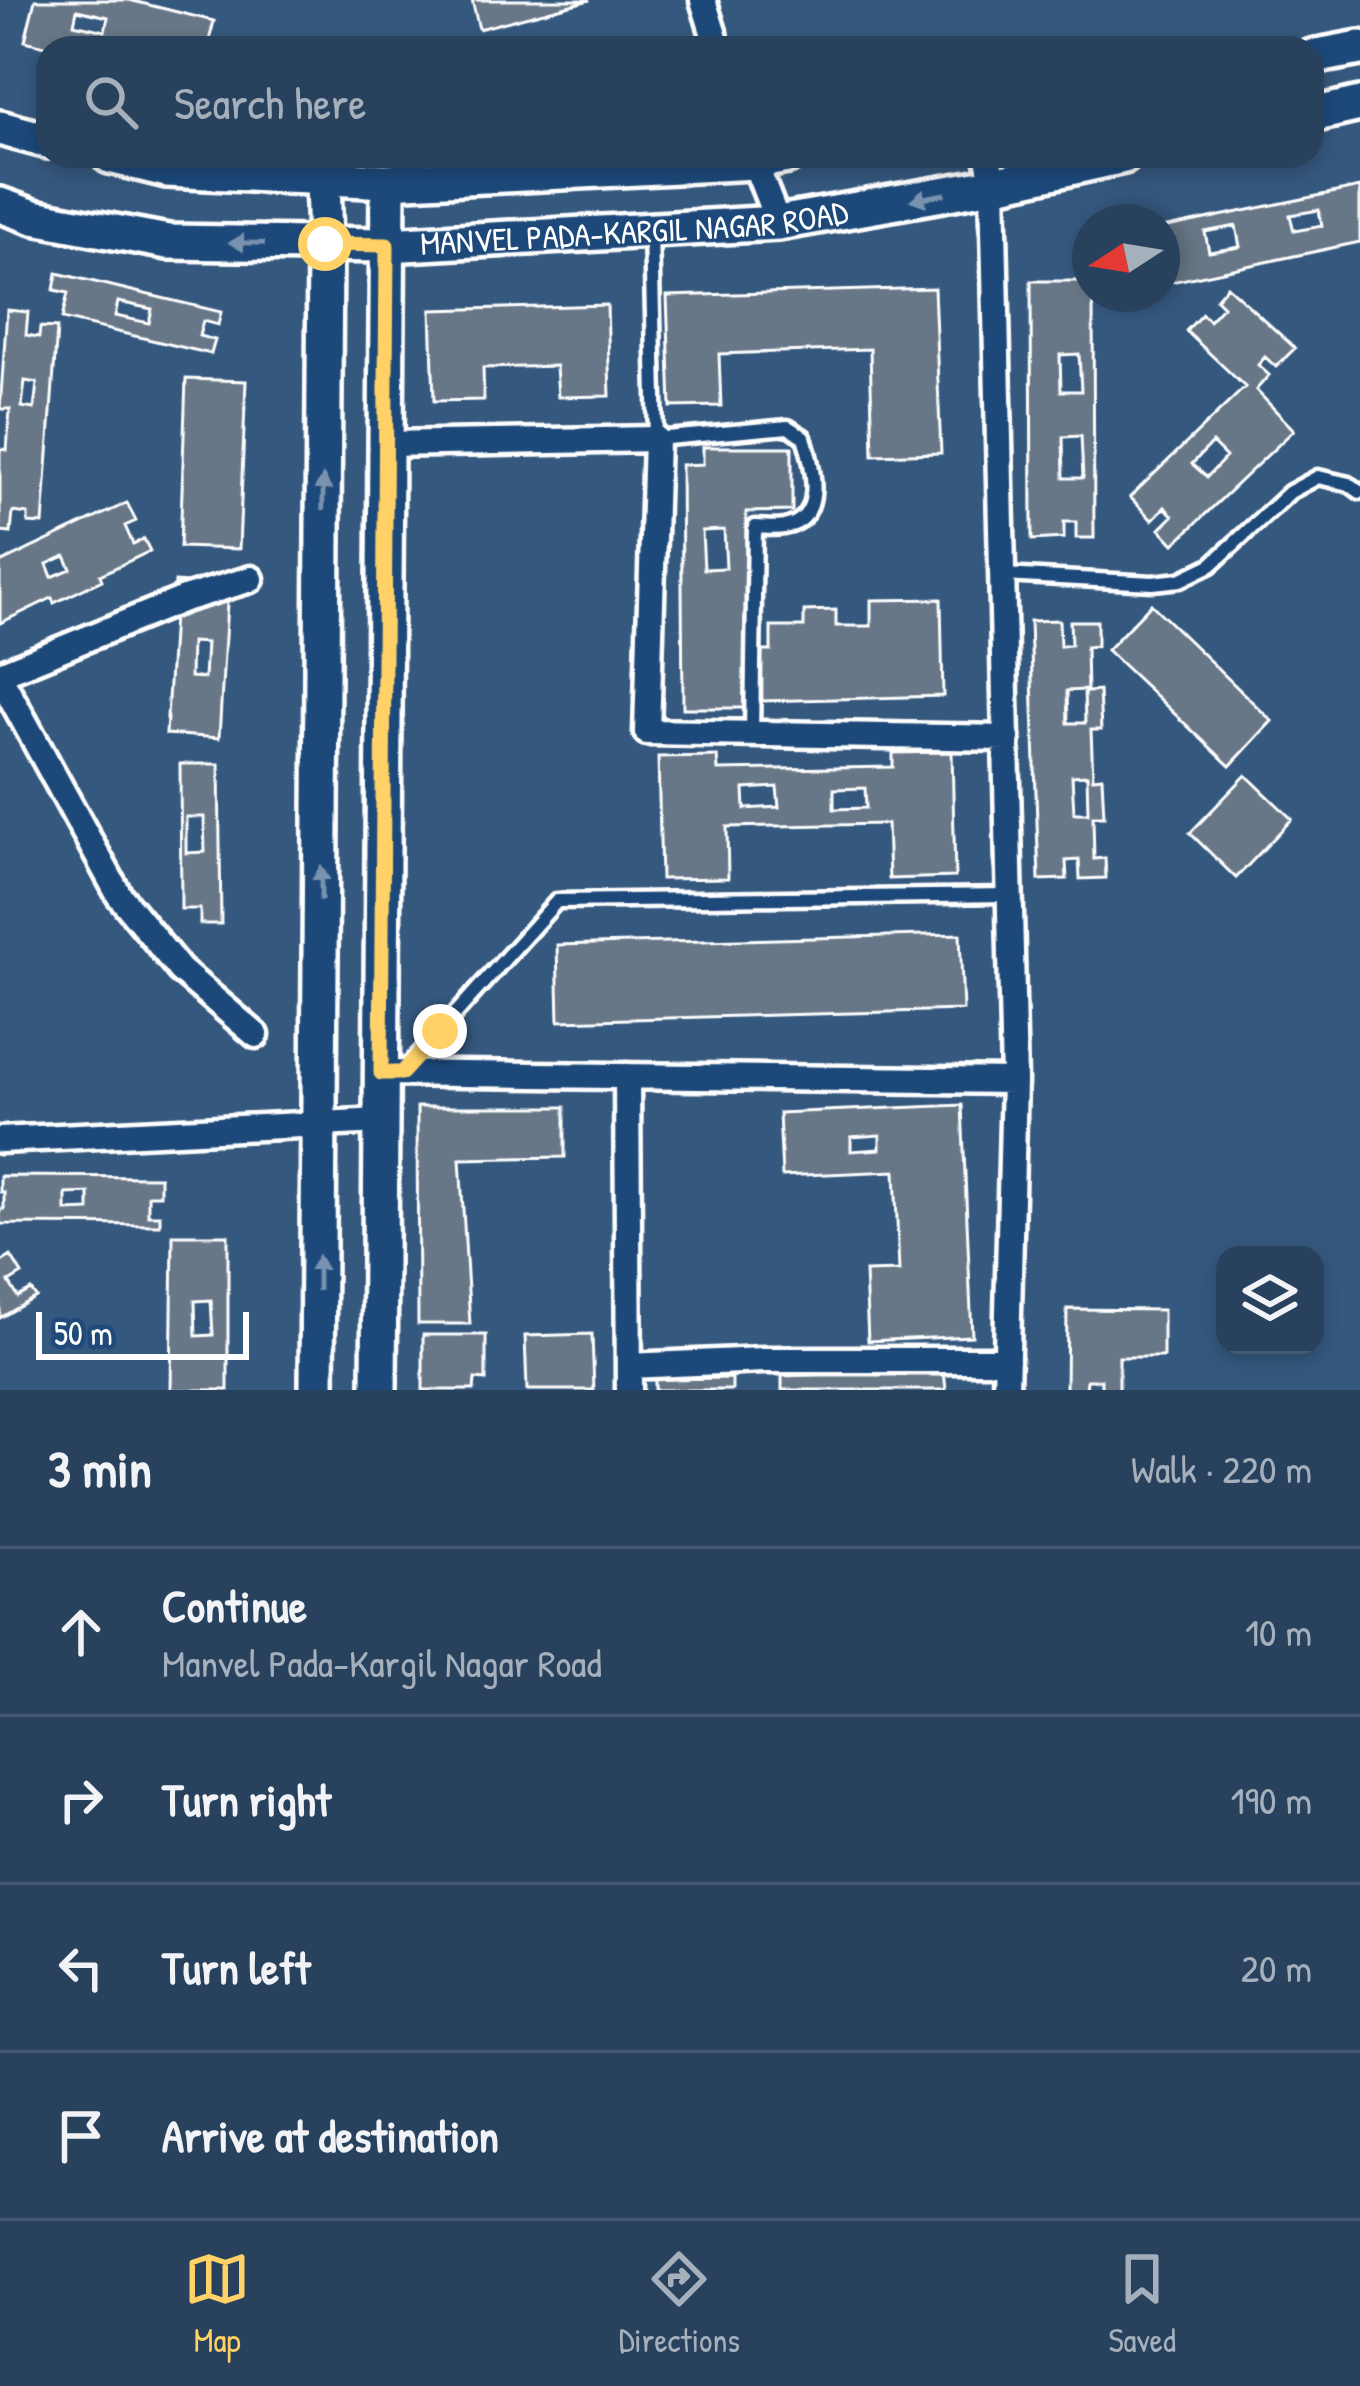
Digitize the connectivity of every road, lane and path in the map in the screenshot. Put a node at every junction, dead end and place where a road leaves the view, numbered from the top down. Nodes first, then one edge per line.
1 (703, 0) edge
2 (714, 36) edge
3 (1360, 48) edge
4 (1324, 55) edge
5 (1360, 104) edge
6 (1324, 112) edge
7 (2, 134) edge
8 (36, 139) edge
9 (159, 168) edge
10 (601, 168) edge
11 (767, 168) edge
12 (990, 171) edge
13 (323, 178) junction
14 (388, 181) junction
15 (0, 206) edge
16 (778, 223) junction
17 (651, 230) junction
18 (325, 244) junction
19 (387, 245) junction
20 (656, 439) junction
21 (386, 444) junction
22 (1360, 492) edge
23 (1003, 575) junction
24 (251, 579) dead end
25 (0, 675) edge
26 (752, 734) junction
27 (1006, 738) junction
28 (1010, 895) junction
29 (256, 1034) dead end
30 (392, 1073) junction
31 (627, 1076) junction
32 (1014, 1081) junction
33 (381, 1121) junction
34 (319, 1124) junction
35 (0, 1140) edge
36 (1006, 1360) junction
37 (629, 1378) edge
38 (317, 1390) edge
39 (379, 1390) edge
40 (1006, 1390) edge

1 - 2 street
3 - 4 street
5 - 6 street
7 - 8 street
9 - 13 street, MANVEL PADA-KARGIL NAGAR ROAD
10 - 14 street, MANVEL PADA-KARGIL NAGAR ROAD
11 - 16 street
12 -> 16 street, MANVEL PADA-KARGIL NAGAR ROAD
12 - 23 street
13 - 14 street, MANVEL PADA-KARGIL NAGAR ROAD
13 - 18 street
14 - 19 street
18 -> 15 street, MANVEL PADA-KARGIL NAGAR ROAD
16 - 17 street, MANVEL PADA-KARGIL NAGAR ROAD
17 - 19 street, MANVEL PADA-KARGIL NAGAR ROAD
17 - 20 lane
18 - 19 street, MANVEL PADA-KARGIL NAGAR ROAD
34 -> 18 street
19 - 21 street
20 - 21 street
20 - 26 street
20 - 26 lane
21 - 30 street
22 - 23 lane
23 - 27 street
24 - 25 street
25 - 29 street
26 - 27 street
27 - 28 street
28 - 30 lane
28 - 32 street
30 - 31 street
30 - 33 street
31 - 32 street
31 - 37 street
32 - 36 street
33 - 34 street
33 - 39 street
34 - 35 street
38 -> 34 street
36 - 37 street
36 - 40 street

